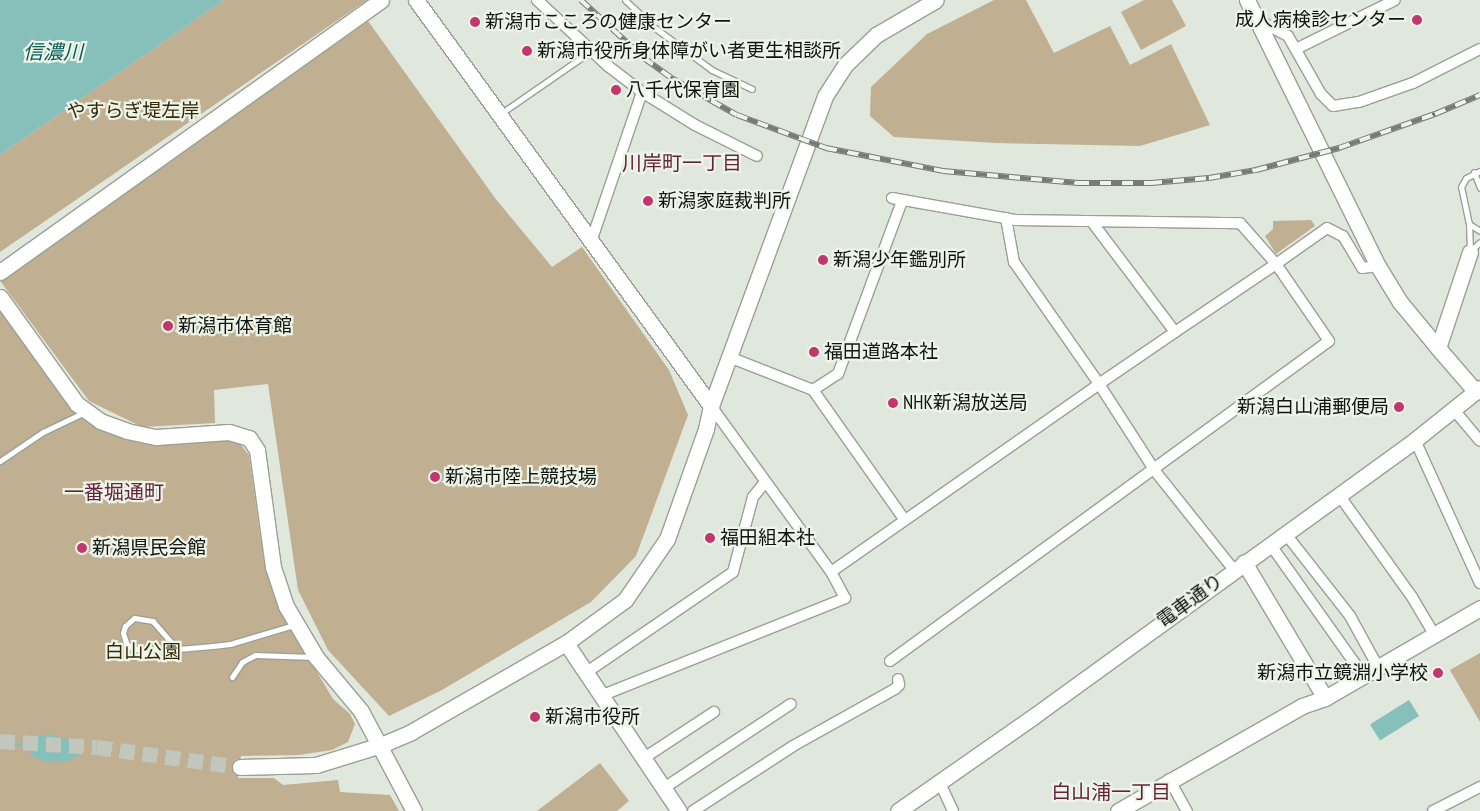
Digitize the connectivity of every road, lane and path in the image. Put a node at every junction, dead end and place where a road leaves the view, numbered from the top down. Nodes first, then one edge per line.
1 (381, 0) edge
2 (416, 0) edge
3 (537, 0) edge
4 (626, 0) edge
5 (936, 0) edge
6 (1247, 0) edge
7 (1395, 0) edge
8 (1256, 19) junction
9 (1480, 48) edge
10 (1296, 49) junction
11 (588, 53) dead end
12 (752, 89) dead end
13 (642, 92) junction
14 (500, 115) junction
15 (757, 156) dead end
16 (1477, 171) edge
17 (1480, 188) edge
18 (892, 198) dead end
19 (902, 201) junction
20 (1006, 218) junction
21 (1093, 223) junction
22 (1469, 224) junction
23 (1480, 230) edge
24 (592, 239) junction
25 (1475, 247) edge
26 (1276, 264) junction
27 (1378, 266) junction
28 (0, 272) edge
29 (0, 297) edge
30 (1175, 332) junction
31 (1438, 348) junction
32 (729, 357) junction
33 (1100, 384) junction
34 (813, 390) junction
35 (1478, 390) edge
36 (711, 406) junction
37 (1454, 410) junction
38 (86, 412) junction
39 (1415, 440) junction
40 (1480, 441) edge
41 (0, 461) edge
42 (1155, 470) junction
43 (764, 482) junction
44 (1339, 495) junction
45 (904, 519) junction
46 (1285, 533) junction
47 (1270, 544) junction
48 (1239, 566) junction
49 (831, 572) junction
50 (1480, 583) edge
51 (1480, 608) edge
52 (296, 624) junction
53 (1434, 634) junction
54 (566, 643) junction
55 (177, 649) junction
56 (316, 657) junction
57 (890, 661) dead end
58 (1378, 666) junction
59 (587, 672) junction
60 (1363, 675) junction
61 (232, 677) dead end
62 (898, 679) dead end
63 (603, 696) junction
64 (1325, 698) junction
65 (792, 704) dead end
66 (714, 712) dead end
67 (381, 746) junction
68 (644, 758) junction
69 (240, 767) tunnel mouth
70 (1169, 779) junction
71 (940, 783) junction
72 (1480, 787) edge
73 (664, 788) junction
74 (414, 811) edge
75 (679, 811) edge
76 (694, 811) edge
77 (898, 811) edge
78 (953, 811) edge
79 (1118, 811) edge
80 (1188, 811) edge
81 (1434, 811) edge

1 - 28 street
2 - 14 street
3 - 13 street
4 - 12 lane
5 - 32 street
6 - 8 street
7 - 10 street
8 - 10 street
8 - 27 street
9 - 10 street
11 - 14 lane
13 - 15 street
13 - 24 street
14 - 24 street
16 - 17 lane
16 - 22 lane
18 - 19 street
19 - 20 street
19 - 34 street
20 - 21 street
20 - 33 street
21 - 26 street
21 - 30 street
22 - 23 lane
22 - 25 lane
24 - 36 street
25 - 31 street
26 - 27 street
26 - 30 street
26 - 42 street
27 - 31 street
29 - 38 street
30 - 33 street
31 - 35 street
32 - 34 street
32 - 36 street
33 - 42 street
33 - 45 street
34 - 45 street
35 - 37 street, 電車通り
36 - 43 street
36 - 54 street
37 - 39 street, 電車通り
37 - 40 street
38 - 41 lane
38 - 52 street
39 - 44 street, 電車通り
39 - 50 street
42 - 48 street
42 - 57 street
43 - 49 street
43 - 59 street
44 - 46 street, 電車通り
44 - 53 street
45 - 49 street
46 - 47 street, 電車通り
46 - 58 street
47 - 48 street, 電車通り
47 - 60 street
48 - 64 street
48 - 71 street, 電車通り
49 - 63 street
51 - 53 street
52 - 55 lane
52 - 56 street
53 - 58 street
54 - 59 street
54 - 67 street
55 - 55 lane
56 - 61 lane
56 - 67 street
58 - 60 street
59 - 63 street
60 - 64 street
62 - 76 street
63 - 68 street
64 - 70 street
65 - 73 street
66 - 68 street
67 - 69 street
67 - 74 street
68 - 73 street
70 - 79 street
70 - 80 street
71 - 77 street, 電車通り
71 - 78 street
72 - 81 street
73 - 75 street

